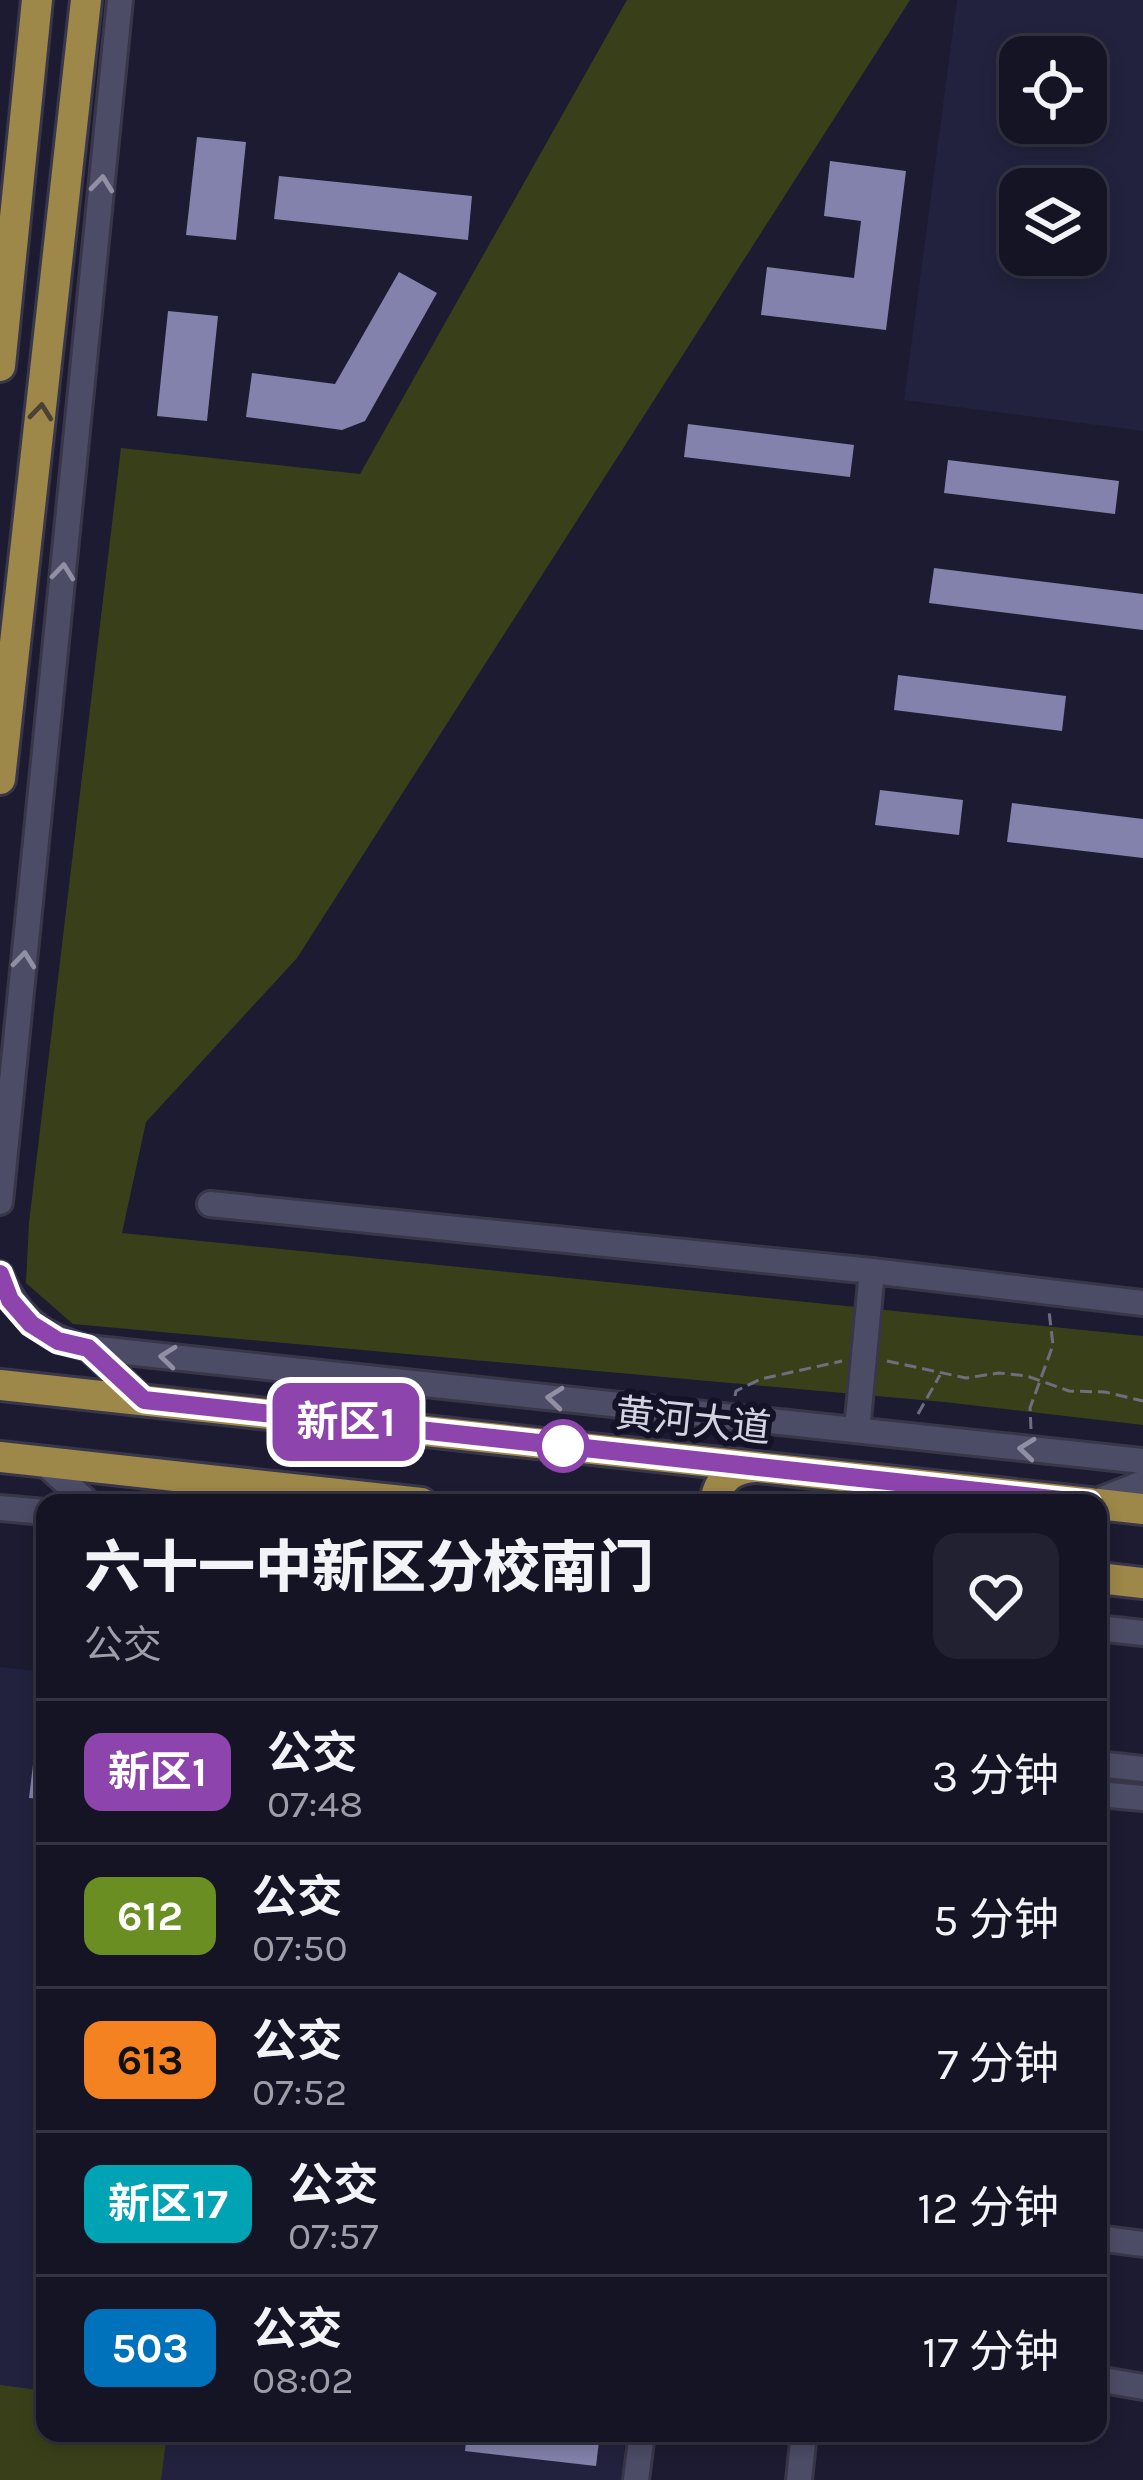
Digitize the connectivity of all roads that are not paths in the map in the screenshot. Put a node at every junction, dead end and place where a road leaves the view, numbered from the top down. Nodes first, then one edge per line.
1 (38, 0) edge
2 (86, 0) edge
3 (120, 0) edge
4 (0, 366) edge
5 (0, 779) edge
6 (0, 1202) edge
7 (210, 1204) dead end
8 (872, 1271) junction
9 (0, 1274) edge
10 (1143, 1303) edge
11 (88, 1348) junction
12 (0, 1385) edge
13 (144, 1400) junction
14 (857, 1430) junction
15 (0, 1456) edge
16 (42, 1461) junction
17 (1143, 1461) edge
18 (756, 1467) junction
19 (1143, 1484) edge
20 (78, 1494) edge
21 (340, 1494) edge
22 (716, 1494) edge
23 (1010, 1494) edge
24 (1107, 1498) edge
25 (1107, 1505) edge
26 (0, 1508) edge
27 (1143, 1509) edge
28 (36, 1511) edge
29 (1107, 1579) edge
30 (1143, 1583) edge
31 (1107, 1629) edge
32 (1143, 1633) edge
33 (1107, 1765) edge
34 (1143, 1768) edge
35 (1107, 1795) edge
36 (1143, 1798) edge
37 (1107, 2239) edge
38 (1143, 2244) edge
39 (1107, 2381) edge
40 (1143, 2387) edge
41 (641, 2442) edge
42 (803, 2442) edge
43 (636, 2480) edge
44 (799, 2480) edge

1 - 4 main road
5 -> 2 main road
6 -> 3 street
7 - 8 street
8 - 10 street
8 - 14 street
9 - 11 street
11 - 13 street
14 -> 11 street
12 - 13 main road, 黄河大道
13 - 18 main road, 黄河大道
17 -> 14 street
15 - 16 main road
16 - 20 street
16 - 21 main road
18 - 22 main road
18 - 23 main road, 黄河大道
19 - 24 street
25 - 27 main road, 黄河大道
26 - 28 street
29 - 30 main road
31 - 32 street
33 - 34 street
35 - 36 street
37 - 38 street
39 - 40 street
41 - 43 street
42 - 44 street

